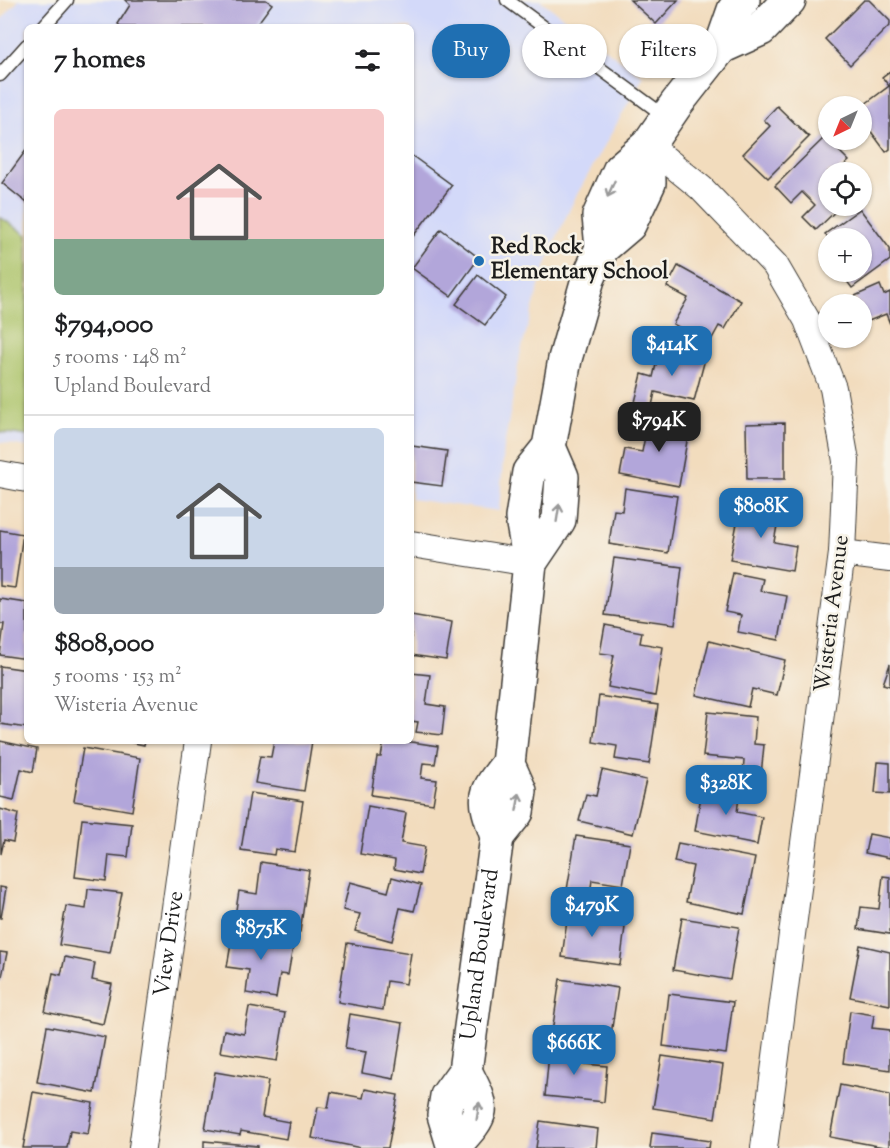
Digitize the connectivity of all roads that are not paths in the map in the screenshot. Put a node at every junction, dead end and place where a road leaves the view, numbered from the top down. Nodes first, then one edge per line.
1 (67, 0) edge
2 (507, 0) edge
3 (743, 0) edge
4 (789, 0) edge
5 (46, 24) edge
6 (721, 47) junction
7 (24, 48) edge
8 (0, 75) edge
9 (667, 117) junction
10 (648, 146) junction
11 (0, 474) edge
12 (24, 478) edge
13 (414, 544) edge
14 (842, 553) junction
15 (890, 559) edge
16 (530, 563) junction
17 (198, 744) edge
18 (454, 1146) edge
19 (142, 1148) edge
20 (764, 1148) edge

1 - 5 lane
2 - 9 lane
3 - 6 street
4 - 6 street
6 - 9 street
7 - 8 lane
9 - 10 street
10 - 14 street, Wisteria Avenue
10 - 16 street, Upland Boulevard
11 - 12 street
13 - 16 street
14 - 15 street
14 - 20 street, Wisteria Avenue
16 - 18 street, Upland Boulevard
17 - 19 street, View Drive

